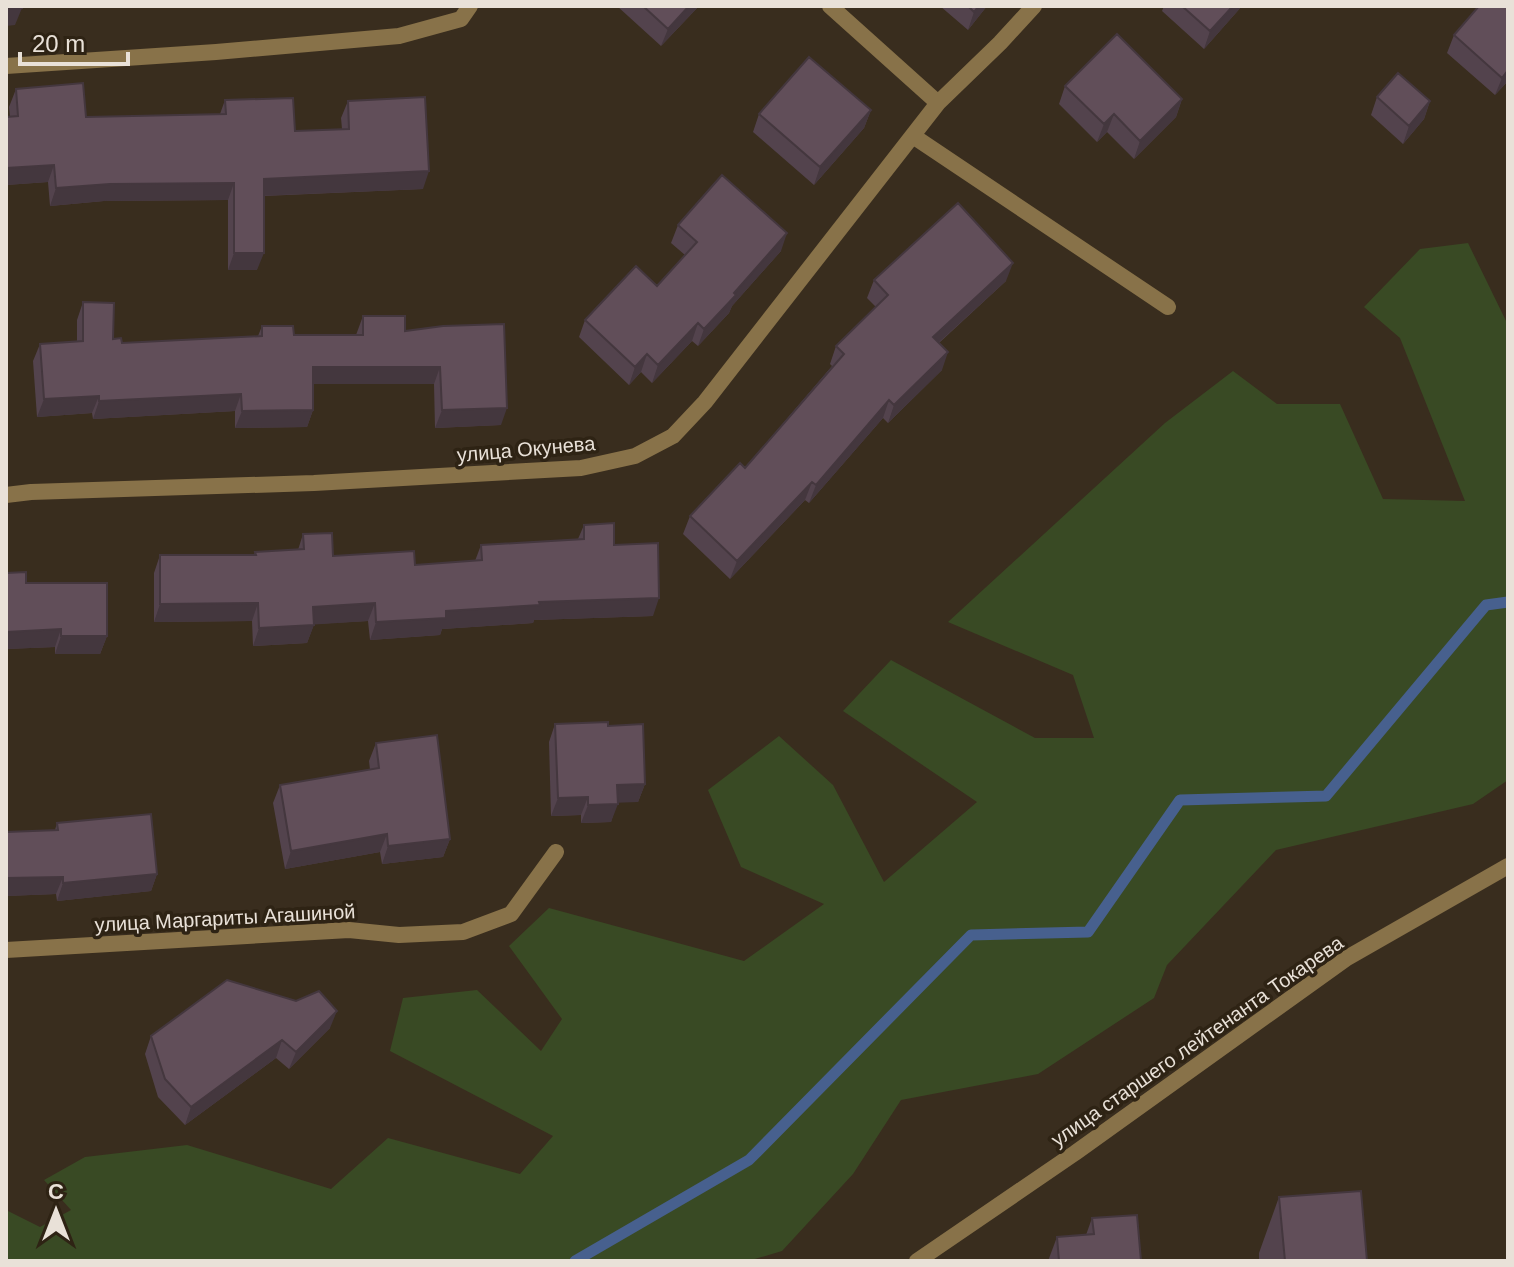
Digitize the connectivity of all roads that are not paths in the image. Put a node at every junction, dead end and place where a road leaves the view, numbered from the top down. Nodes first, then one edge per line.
1 (470, 6) edge
2 (830, 6) edge
3 (1034, 6) edge
4 (6, 66) edge
5 (938, 103) junction
6 (913, 136) junction
7 (1168, 307) dead end
8 (6, 495) edge
9 (556, 852) dead end
10 (1508, 866) edge
11 (6, 950) edge
12 (917, 1261) edge

1 - 4 street
2 - 5 street
3 - 5 street, улица Окунева
5 - 6 street, улица Окунева
6 - 7 street
6 - 8 street, улица Окунева
9 - 11 street, улица Маргариты Агашиной
10 - 12 street, улица старшего лейтенанта Токарева

